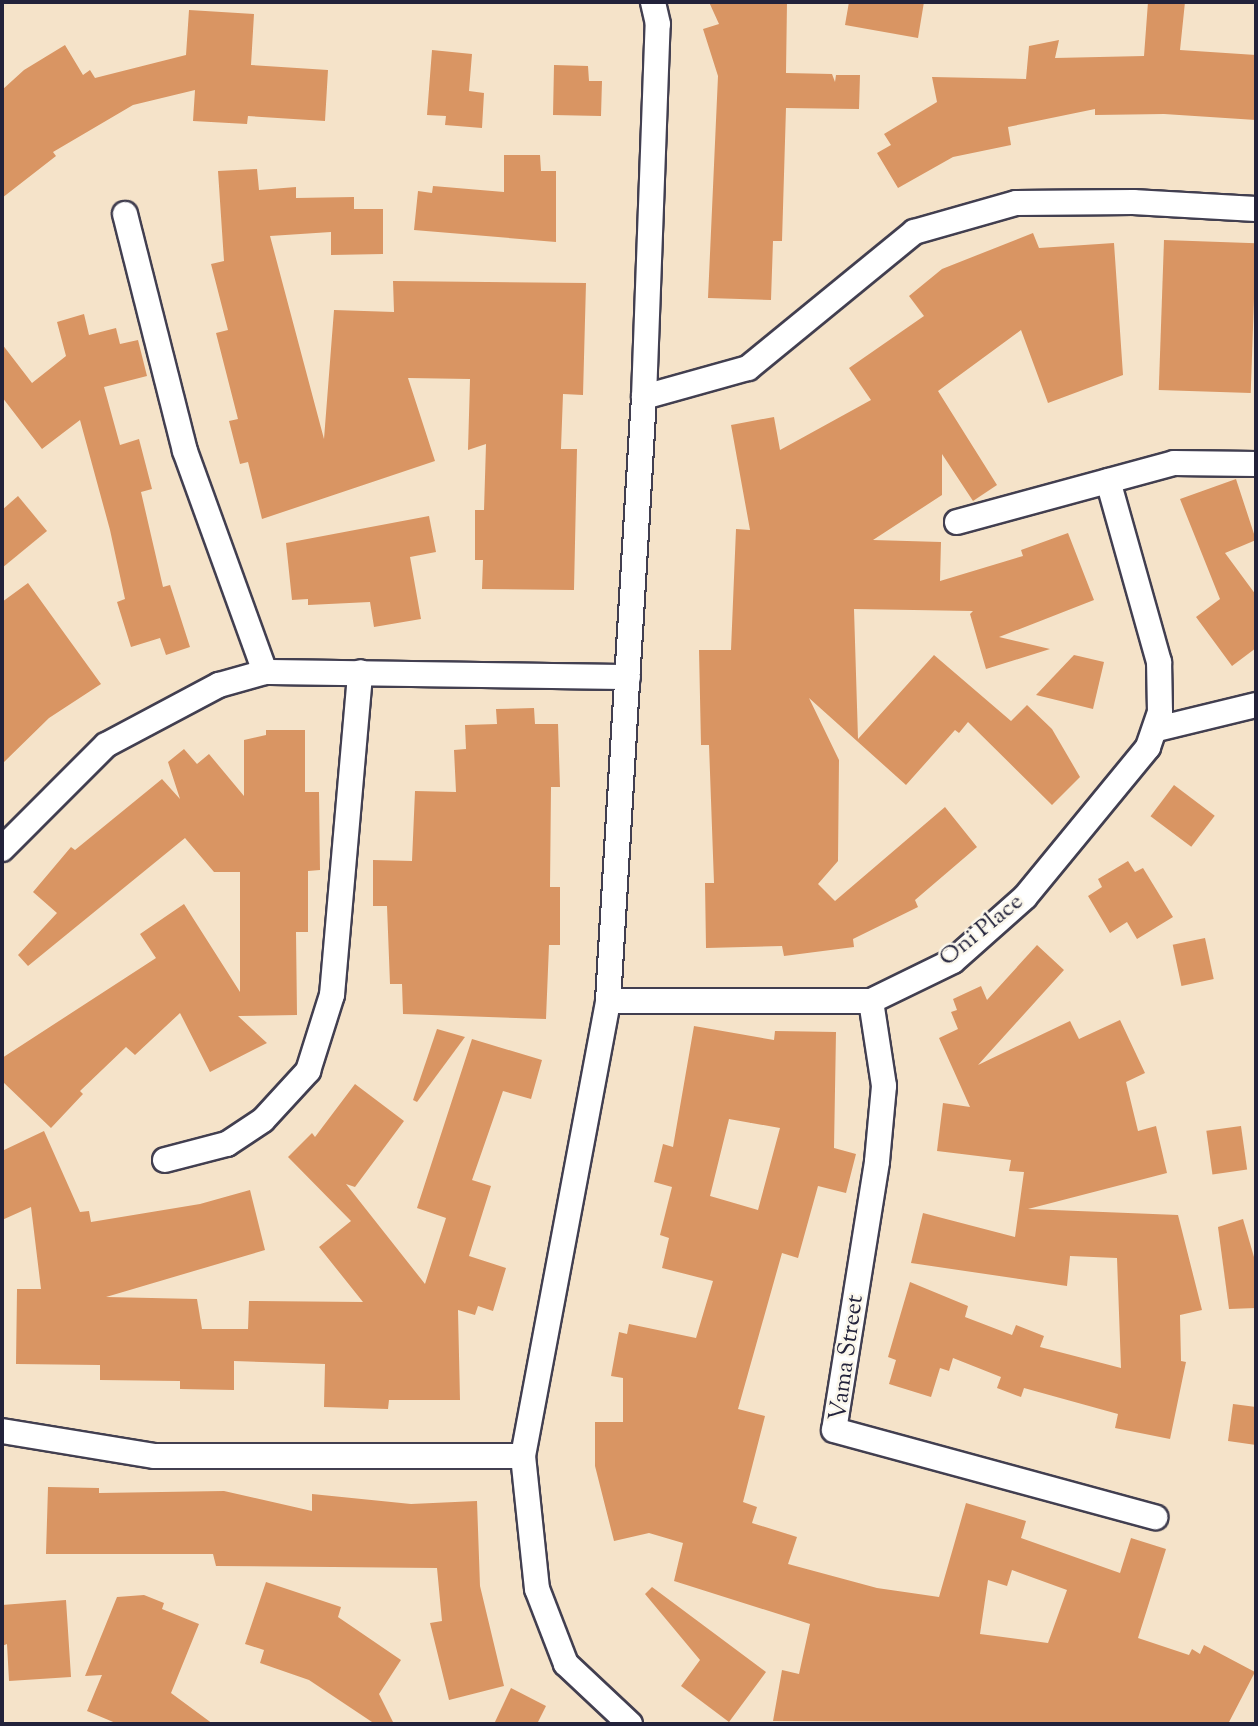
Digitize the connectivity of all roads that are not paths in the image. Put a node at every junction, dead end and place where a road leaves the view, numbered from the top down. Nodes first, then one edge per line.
1 (653, 2) edge
2 (1256, 209) edge
3 (125, 214) dead end
4 (644, 397) junction
5 (1256, 464) edge
6 (1108, 481) junction
7 (957, 523) dead end
8 (265, 672) junction
9 (360, 672) junction
10 (628, 677) junction
11 (1256, 705) edge
12 (1157, 729) junction
13 (2, 849) edge
14 (608, 1001) junction
15 (871, 1001) junction
16 (165, 1160) dead end
17 (2, 1431) edge
18 (523, 1456) junction
19 (1155, 1517) dead end
20 (613, 1720) edge

1 - 4 street
2 - 4 street
3 - 8 street
4 - 10 street
5 - 6 street
6 - 7 street
6 - 12 street
8 - 9 street
8 - 13 street
9 - 10 street
9 - 16 street
10 - 14 street
11 - 12 street
12 - 15 street, Oni Place
14 - 15 street, Oni Place
14 - 18 street
15 - 19 street, Vama Street
17 - 18 street
18 - 20 street

